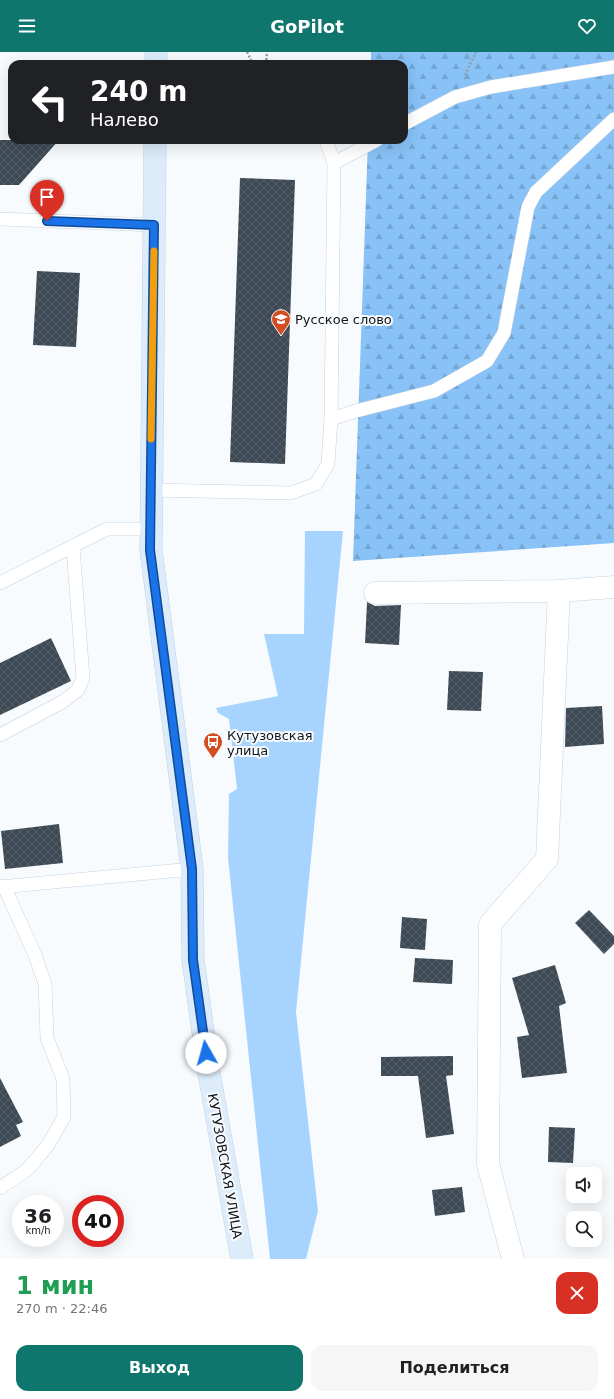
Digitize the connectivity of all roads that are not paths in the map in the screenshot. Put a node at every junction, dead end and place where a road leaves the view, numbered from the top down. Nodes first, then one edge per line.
1 (614, 67) edge
2 (614, 120) edge
3 (408, 122) edge
4 (155, 144) edge
5 (327, 144) edge
6 (370, 144) edge
7 (334, 163) junction
8 (0, 219) edge
9 (154, 225) junction
10 (331, 419) junction
11 (151, 490) junction
12 (150, 529) junction
13 (74, 547) junction
14 (0, 583) edge
15 (614, 587) edge
16 (559, 591) junction
17 (375, 593) dead end
18 (0, 735) edge
19 (192, 869) junction
20 (2, 886) edge
21 (0, 1188) edge
22 (242, 1259) edge
23 (512, 1259) edge

1 - 3 lane
2 - 10 lane
4 - 9 street, КУТУЗОВСКАЯ УЛИЦА
5 - 7 lane
6 - 7 lane
7 - 10 lane
8 - 9 lane
9 - 11 street, КУТУЗОВСКАЯ УЛИЦА
10 - 11 lane
11 - 12 street, КУТУЗОВСКАЯ УЛИЦА
12 - 13 lane
12 - 19 street, КУТУЗОВСКАЯ УЛИЦА
13 - 14 lane
13 - 18 lane
15 - 16 street
16 - 17 street
16 - 23 street
19 - 20 lane
19 - 22 street, КУТУЗОВСКАЯ УЛИЦА
20 - 21 lane

